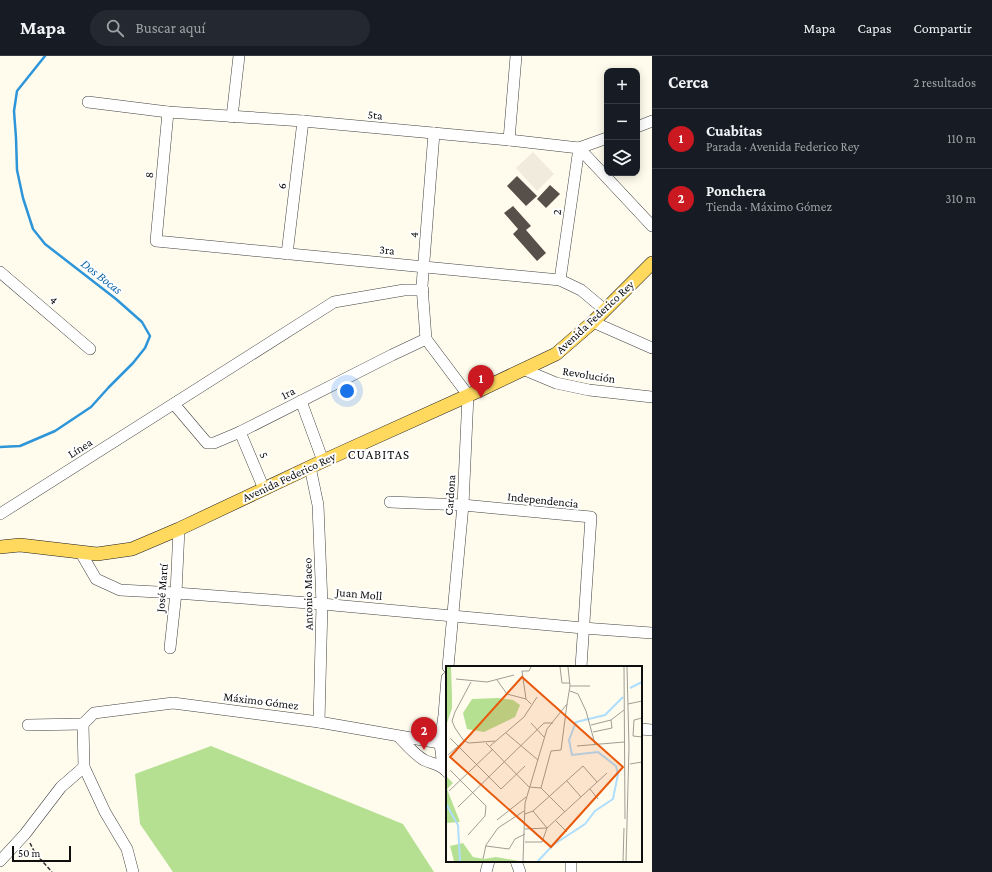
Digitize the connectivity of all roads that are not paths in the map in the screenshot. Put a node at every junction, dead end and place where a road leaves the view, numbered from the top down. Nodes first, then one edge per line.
1 (239, 56) edge
2 (516, 56) edge
3 (88, 102) dead end
4 (168, 112) junction
5 (232, 117) junction
6 (303, 121) junction
7 (652, 121) edge
8 (640, 126) edge
9 (434, 133) junction
10 (604, 139) edge
11 (509, 140) junction
12 (579, 148) junction
13 (652, 226) edge
14 (156, 242) joint
15 (287, 254) junction
16 (652, 263) edge
17 (424, 266) junction
18 (2, 276) edge
19 (560, 280) junction
20 (423, 290) junction
21 (605, 310) junction
22 (593, 322) junction
23 (426, 339) junction
24 (652, 348) edge
25 (90, 349) dead end
26 (525, 370) junction
27 (468, 395) junction
28 (652, 397) edge
29 (301, 401) junction
30 (174, 404) junction
31 (240, 432) junction
32 (323, 461) junction
33 (310, 467) junction
34 (264, 489) junction
35 (390, 502) dead end
36 (463, 505) junction
37 (0, 514) edge
38 (179, 530) junction
39 (0, 547) edge
40 (81, 553) junction
41 (176, 593) junction
42 (322, 604) junction
43 (452, 616) junction
44 (583, 628) junction
45 (652, 633) edge
46 (170, 648) dead end
47 (448, 666) edge
48 (580, 666) edge
49 (446, 696) edge
50 (445, 715) edge
51 (319, 722) junction
52 (83, 724) junction
53 (28, 725) dead end
54 (642, 729) edge
55 (652, 730) edge
56 (398, 736) junction
57 (440, 743) junction
58 (84, 767) junction
59 (445, 770) edge
60 (0, 861) edge
61 (489, 862) edge
62 (516, 862) edge
63 (571, 862) edge
64 (133, 872) edge
65 (486, 872) edge
66 (520, 872) edge
67 (570, 872) edge

1 - 5 street
2 - 11 street
3 - 4 street, 5ta
4 - 5 street, 5ta
4 - 14 street, 8
5 - 6 street, 5ta
6 - 9 street, 5ta
6 - 15 street, 6
7 - 8 street
9 - 11 street, 5ta
9 - 17 street, 4
10 - 12 street, 5ta
11 - 12 street, 5ta
12 - 13 street
12 - 19 street, 2
14 - 15 street, 3ra
15 - 17 street, 3ra
16 - 21 main road, Avenida Federico Rey
17 - 19 street, 3ra
17 - 20 street, 4
18 - 25 street, 4
19 - 21 street, 3ra
20 - 23 street, 4
20 - 30 street, Línea
21 - 22 main road, Avenida Federico Rey
22 - 24 street
22 - 26 main road, Avenida Federico Rey
23 - 27 street
23 - 29 street, 1ra
26 - 27 main road, Avenida Federico Rey
26 - 28 street, Revolución
27 - 32 main road, Avenida Federico Rey
27 - 36 street, Cardona
29 - 31 street, 1ra
29 - 32 street
30 - 31 street, 1ra
30 - 37 street, Línea
31 - 34 street, 5
32 - 33 main road, Avenida Federico Rey
33 - 34 main road, Avenida Federico Rey
33 - 42 street, Antonio Maceo
34 - 38 main road, Avenida Federico Rey
35 - 36 street, Independencia
36 - 43 street, Cardona
36 - 44 street, Independencia
38 - 40 main road, Avenida Federico Rey
38 - 41 street, José Martí
39 - 40 main road, Avenida Federico Rey
40 - 41 street, Juan Moll
41 - 42 street, Juan Moll
41 - 46 street, José Martí
42 - 43 street, Juan Moll
42 - 51 street, Antonio Maceo
43 - 44 street, Juan Moll
43 - 47 street, Cardona
44 - 45 street, Juan Moll
44 - 48 street, Independencia
49 - 50 street
50 - 57 street
51 - 52 street, Máximo Gómez
51 - 56 street, Máximo Gómez
52 - 53 street
52 - 58 street
54 - 55 street
56 - 57 street, Máximo Gómez
56 - 59 street
57 - 59 street
58 - 60 street
58 - 64 street
61 - 65 street
62 - 66 street
63 - 67 street

